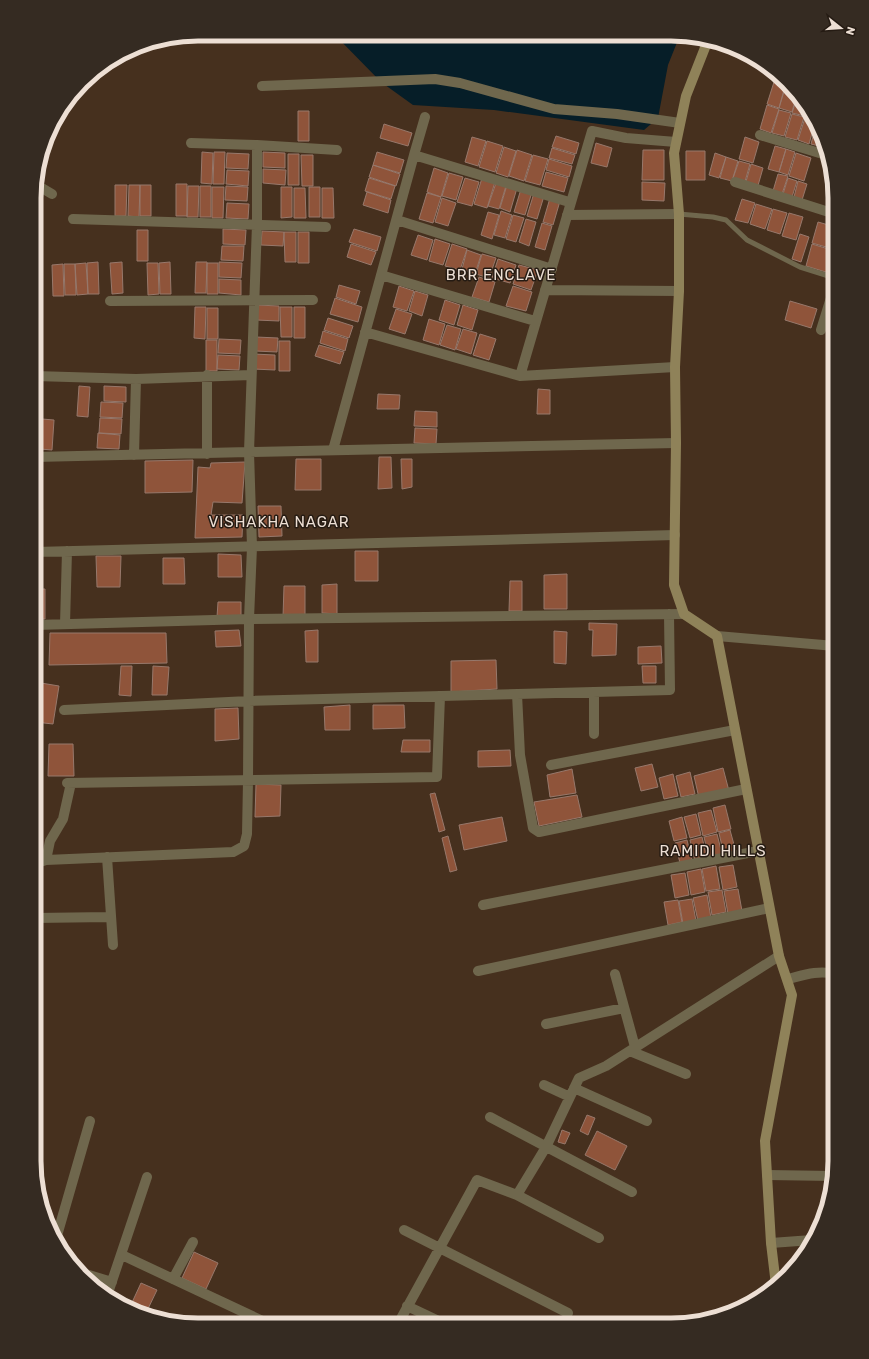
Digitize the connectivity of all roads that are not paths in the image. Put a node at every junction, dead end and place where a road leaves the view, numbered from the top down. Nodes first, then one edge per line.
1 (706, 45) edge
2 (262, 86) dead end
3 (425, 117) dead end
4 (680, 123) junction
5 (760, 135) dead end
6 (676, 142) junction
7 (191, 144) dead end
8 (257, 145) junction
9 (337, 150) dead end
10 (822, 154) edge
11 (414, 155) junction
12 (735, 182) dead end
13 (41, 188) edge
14 (52, 194) dead end
15 (570, 202) junction
16 (828, 212) edge
17 (679, 214) junction
18 (567, 215) junction
19 (73, 219) dead end
20 (396, 220) junction
21 (257, 224) junction
22 (326, 227) dead end
23 (552, 269) junction
24 (381, 274) junction
25 (828, 276) edge
26 (545, 290) junction
27 (679, 291) junction
28 (313, 300) dead end
29 (110, 301) dead end
30 (253, 301) junction
31 (828, 308) edge
32 (535, 321) junction
33 (821, 330) dead end
34 (365, 332) junction
35 (675, 367) junction
36 (207, 375) junction
37 (251, 375) junction
38 (41, 376) edge
39 (520, 376) junction
40 (136, 379) junction
41 (676, 443) junction
42 (333, 450) junction
43 (250, 452) junction
44 (206, 454) junction
45 (134, 455) junction
46 (41, 457) edge
47 (675, 535) junction
48 (252, 547) junction
49 (67, 551) junction
50 (41, 552) edge
51 (670, 614) junction
52 (684, 614) junction
53 (249, 619) junction
54 (65, 624) junction
55 (41, 625) edge
56 (717, 636) junction
57 (828, 645) edge
58 (594, 692) junction
59 (516, 694) junction
60 (440, 696) junction
61 (249, 701) junction
62 (64, 710) dead end
63 (735, 730) junction
64 (594, 734) dead end
65 (551, 765) dead end
66 (248, 781) junction
67 (746, 789) junction
68 (758, 851) junction
69 (106, 857) junction
70 (46, 860) junction
71 (41, 862) edge
72 (483, 905) dead end
73 (769, 908) junction
74 (110, 917) junction
75 (41, 918) edge
76 (112, 945) dead end
77 (779, 956) junction
78 (478, 971) dead end
79 (828, 972) edge
80 (615, 974) dead end
81 (788, 979) junction
82 (624, 1008) junction
83 (546, 1024) dead end
84 (633, 1049) junction
85 (686, 1074) dead end
86 (544, 1085) dead end
87 (572, 1093) junction
88 (490, 1117) dead end
89 (90, 1121) dead end
90 (647, 1121) dead end
91 (546, 1147) junction
92 (767, 1175) junction
93 (828, 1176) edge
94 (147, 1177) dead end
95 (632, 1192) dead end
96 (517, 1195) junction
97 (404, 1230) dead end
98 (58, 1232) edge
99 (599, 1238) dead end
100 (806, 1240) edge
101 (193, 1242) dead end
102 (771, 1243) junction
103 (439, 1248) junction
104 (122, 1255) junction
105 (91, 1276) edge
106 (775, 1278) edge
107 (172, 1279) junction
108 (112, 1282) junction
109 (109, 1290) edge
110 (407, 1306) junction
111 (568, 1313) dead end
112 (256, 1318) edge
113 (401, 1318) edge
114 (432, 1318) edge

1 - 4 street
2 - 4 street
3 - 11 street
4 - 6 street
5 - 10 street
6 - 15 street
6 - 17 street
7 - 8 street
8 - 9 street
8 - 21 street
11 - 15 street
11 - 20 street
12 - 16 street
13 - 14 street
15 - 18 street
17 - 18 street
17 - 25 lane
17 - 27 street
18 - 23 street
19 - 21 street
20 - 23 street
20 - 24 street
21 - 22 street
21 - 30 street
23 - 26 street
24 - 32 street
24 - 34 street
26 - 27 street
26 - 32 street
27 - 35 street
28 - 30 street
29 - 30 street
30 - 37 street
31 - 33 street
32 - 39 street
34 - 39 street
34 - 42 street
35 - 39 street
35 - 41 street
36 - 37 street
36 - 40 street
36 - 44 street
37 - 43 street
38 - 40 street
40 - 45 street
41 - 42 street
41 - 47 street
42 - 43 street
43 - 44 street
43 - 48 street
44 - 45 street
45 - 46 street
47 - 48 street
47 - 52 street
48 - 49 street
48 - 53 street
49 - 50 street
49 - 54 street
51 - 52 street
51 - 53 street
51 - 58 street
52 - 56 street
53 - 54 street
53 - 61 street
54 - 55 street
56 - 57 street
56 - 63 street
58 - 59 street
58 - 64 street
59 - 60 street
59 - 67 street
60 - 61 street
60 - 66 street
61 - 62 street
61 - 66 street
63 - 65 street
63 - 67 street
66 - 69 street
66 - 70 street
67 - 68 street
68 - 72 street
68 - 73 street
69 - 70 street
69 - 74 street
70 - 71 street
73 - 77 street
73 - 78 street
74 - 75 street
74 - 76 street
77 - 81 street
77 - 84 street
79 - 81 street
80 - 82 street
81 - 92 street
82 - 83 street
82 - 84 street
84 - 85 street
84 - 87 street
86 - 87 street
87 - 90 street
87 - 91 street
88 - 91 street
89 - 98 street
91 - 95 street
91 - 96 street
92 - 93 street
92 - 102 street
94 - 104 street
96 - 99 street
96 - 103 street
97 - 103 street
100 - 102 street
101 - 107 street
102 - 106 street
103 - 110 street
103 - 111 street
104 - 107 street
104 - 108 street
105 - 108 street
107 - 112 street
108 - 109 street
110 - 113 street
110 - 114 street

